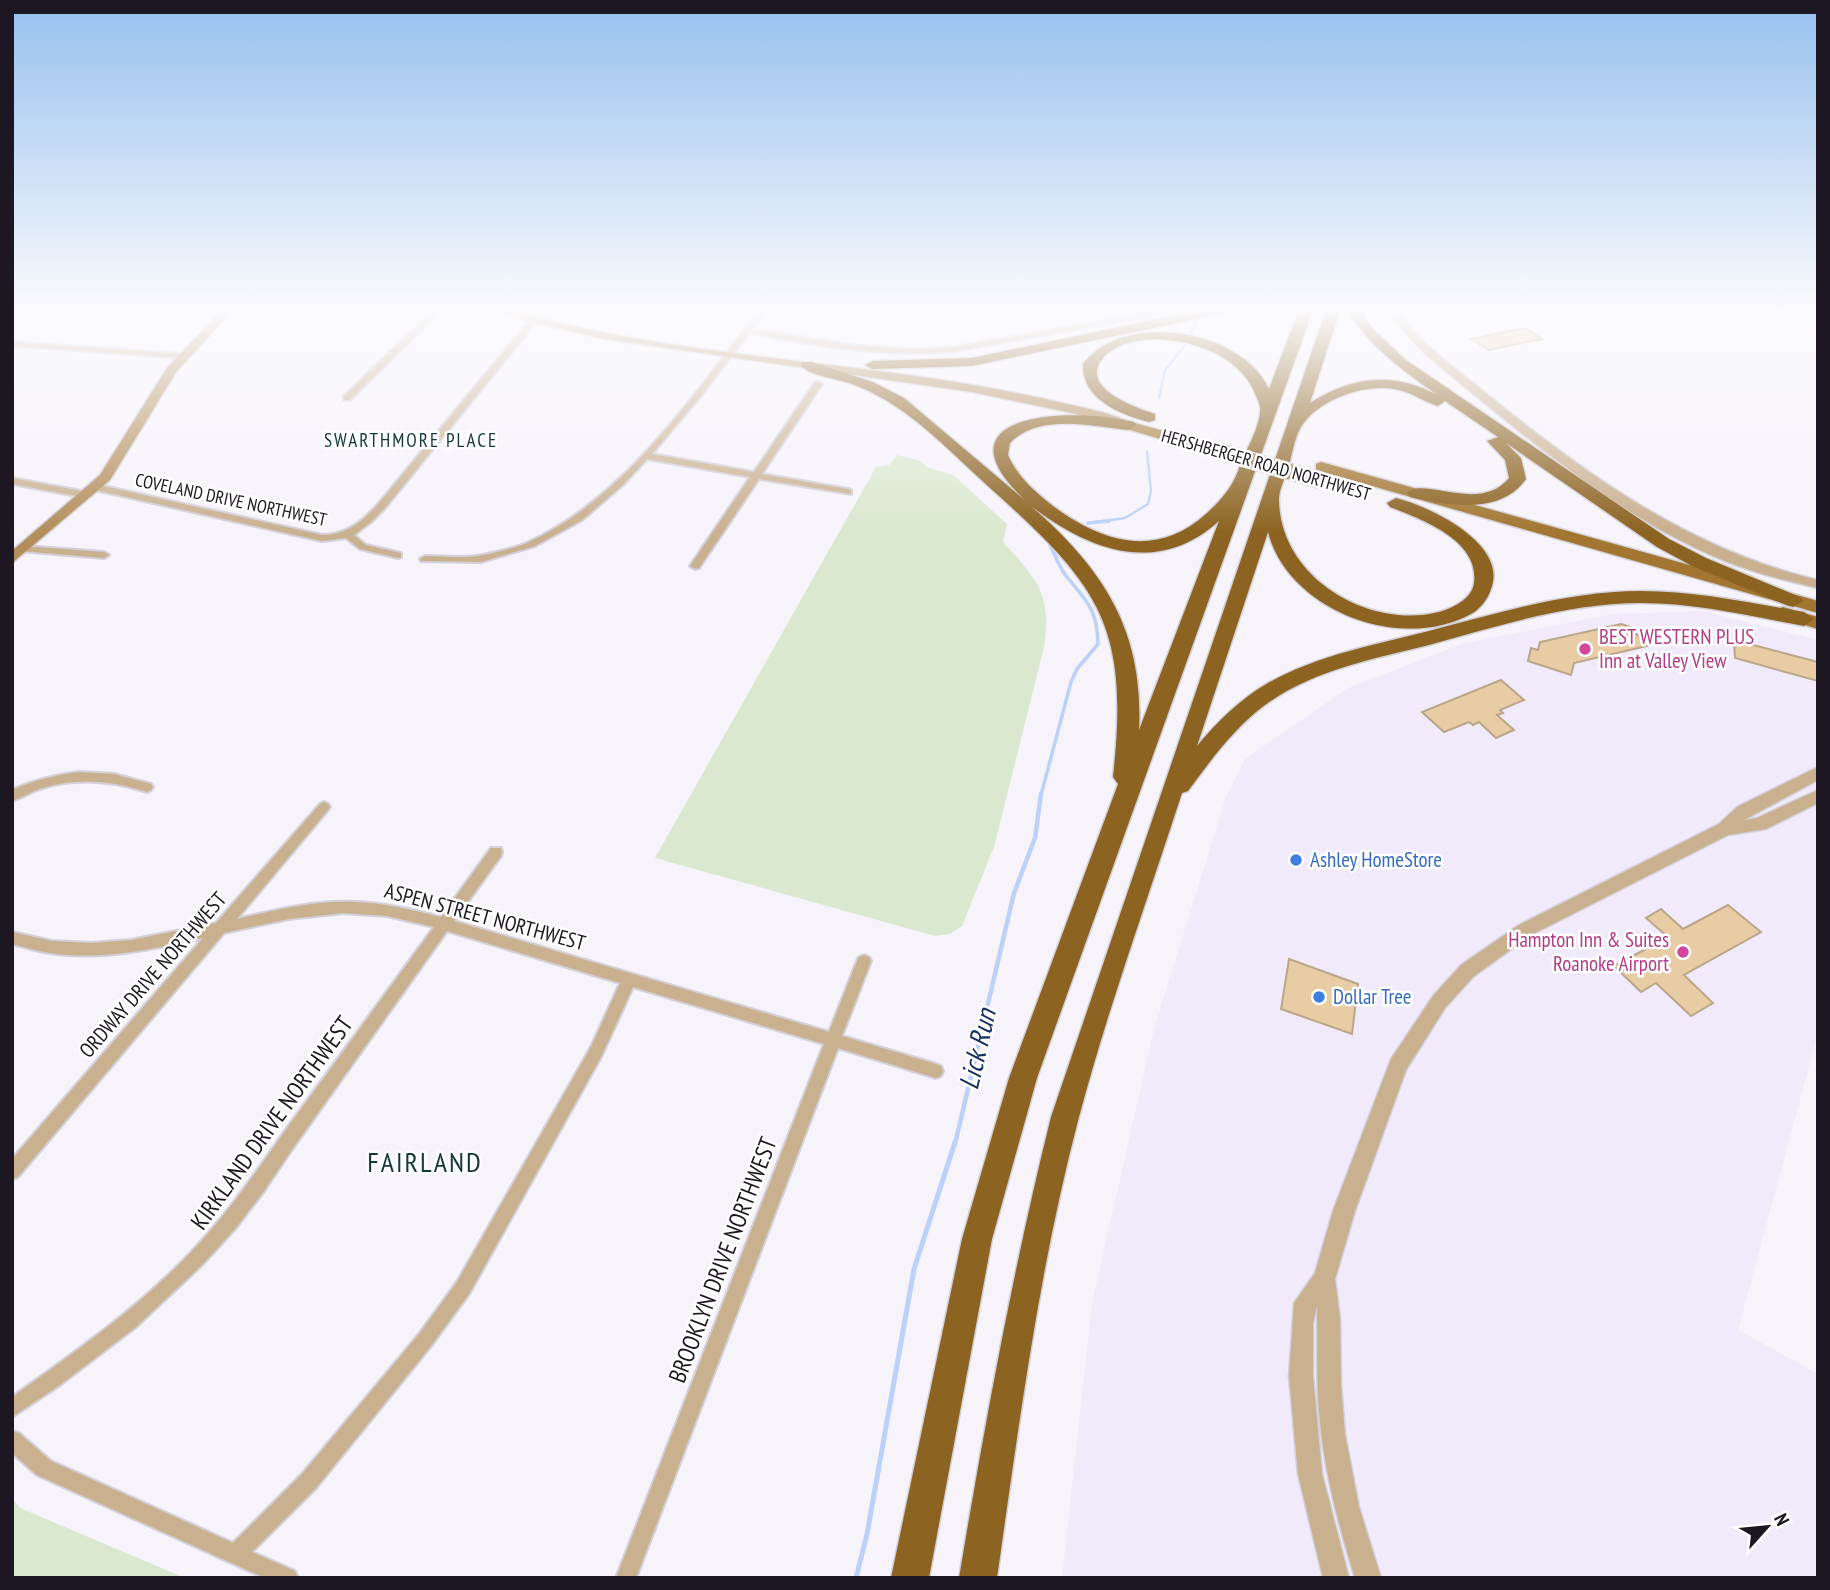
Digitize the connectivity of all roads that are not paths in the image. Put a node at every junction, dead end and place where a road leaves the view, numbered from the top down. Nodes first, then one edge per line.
1 (162, 384) edge
2 (362, 384) edge
3 (481, 384) edge
4 (704, 384) edge
5 (818, 384) dead end
6 (863, 384) edge
7 (931, 384) edge
8 (997, 384) edge
9 (1093, 384) edge
10 (1258, 384) edge
11 (1279, 384) edge
12 (1309, 384) edge
13 (1365, 384) edge
14 (1381, 384) edge
15 (1432, 384) edge
16 (1469, 384) edge
17 (348, 398) dead end
18 (1269, 412) junction
19 (1149, 417) junction
20 (1296, 423) junction
21 (1128, 425) junction
22 (1219, 444) junction
23 (646, 456) junction
24 (1322, 474) junction
25 (756, 477) junction
26 (12, 481) edge
27 (1239, 489) junction
28 (91, 491) junction
29 (848, 492) dead end
30 (1416, 493) junction
31 (1270, 499) junction
32 (1396, 503) junction
33 (348, 535) junction
34 (18, 554) edge
35 (104, 555) dead end
36 (398, 555) dead end
37 (425, 559) dead end
38 (695, 566) dead end
39 (1818, 584) edge
40 (1793, 601) junction
41 (1813, 617) edge
42 (1818, 773) edge
43 (147, 787) dead end
44 (12, 796) edge
45 (1818, 796) edge
46 (1168, 801) junction
47 (324, 807) dead end
48 (1122, 807) junction
49 (1726, 829) junction
50 (496, 852) dead end
51 (444, 924) junction
52 (220, 929) junction
53 (12, 938) edge
54 (864, 961) dead end
55 (629, 979) junction
56 (834, 1040) junction
57 (936, 1071) dead end
58 (12, 1171) edge
59 (1324, 1279) junction
60 (12, 1408) edge
61 (12, 1440) edge
62 (236, 1554) junction
63 (288, 1578) edge
64 (626, 1578) edge
65 (910, 1578) edge
66 (978, 1578) edge
67 (1336, 1578) edge
68 (1368, 1578) edge

1 - 28 main road
2 - 17 street
3 - 33 street
4 - 23 street
5 - 25 street
6 - 48 highway
7 - 21 main road, HERSHBERGER ROAD NORTHWEST
8 - 19 main road, HERSHBERGER ROAD NORTHWEST
9 - 19 highway
10 - 18 highway
11 - 18 highway
12 - 20 highway
13 - 20 highway
14 - 30 highway
15 - 40 highway
16 - 39 street
18 - 27 highway
19 - 22 main road, HERSHBERGER ROAD NORTHWEST
20 - 31 highway
21 - 22 main road, HERSHBERGER ROAD NORTHWEST
21 - 27 highway
22 - 24 main road, HERSHBERGER ROAD NORTHWEST, bridge
23 - 25 street
23 - 37 street
24 - 30 main road, HERSHBERGER ROAD NORTHWEST
24 - 32 main road, HERSHBERGER ROAD NORTHWEST
25 - 29 street
25 - 38 street
26 - 28 street, COVELAND DRIVE NORTHWEST
27 - 48 highway
28 - 33 street, COVELAND DRIVE NORTHWEST
28 - 34 main road
30 - 40 main road, HERSHBERGER ROAD NORTHWEST
31 - 32 highway
31 - 46 highway
32 - 41 main road, HERSHBERGER ROAD NORTHWEST
33 - 36 street, COVELAND DRIVE NORTHWEST
34 - 35 street
40 - 41 main road, HERSHBERGER ROAD NORTHWEST
41 - 46 highway
42 - 49 street
43 - 44 street
45 - 49 street
46 - 66 highway
47 - 52 street, ORDWAY DRIVE NORTHWEST
48 - 65 highway
49 - 59 street
50 - 51 street, KIRKLAND DRIVE NORTHWEST
51 - 52 street, ASPEN STREET NORTHWEST
51 - 55 street, ASPEN STREET NORTHWEST
51 - 60 street, KIRKLAND DRIVE NORTHWEST
52 - 53 street, ASPEN STREET NORTHWEST
52 - 58 street, ORDWAY DRIVE NORTHWEST
54 - 56 street, BROOKLYN DRIVE NORTHWEST
55 - 56 street, ASPEN STREET NORTHWEST
55 - 62 street
56 - 57 street, ASPEN STREET NORTHWEST
56 - 64 street, BROOKLYN DRIVE NORTHWEST
59 - 67 street
59 - 68 street
61 - 62 street
62 - 63 street

